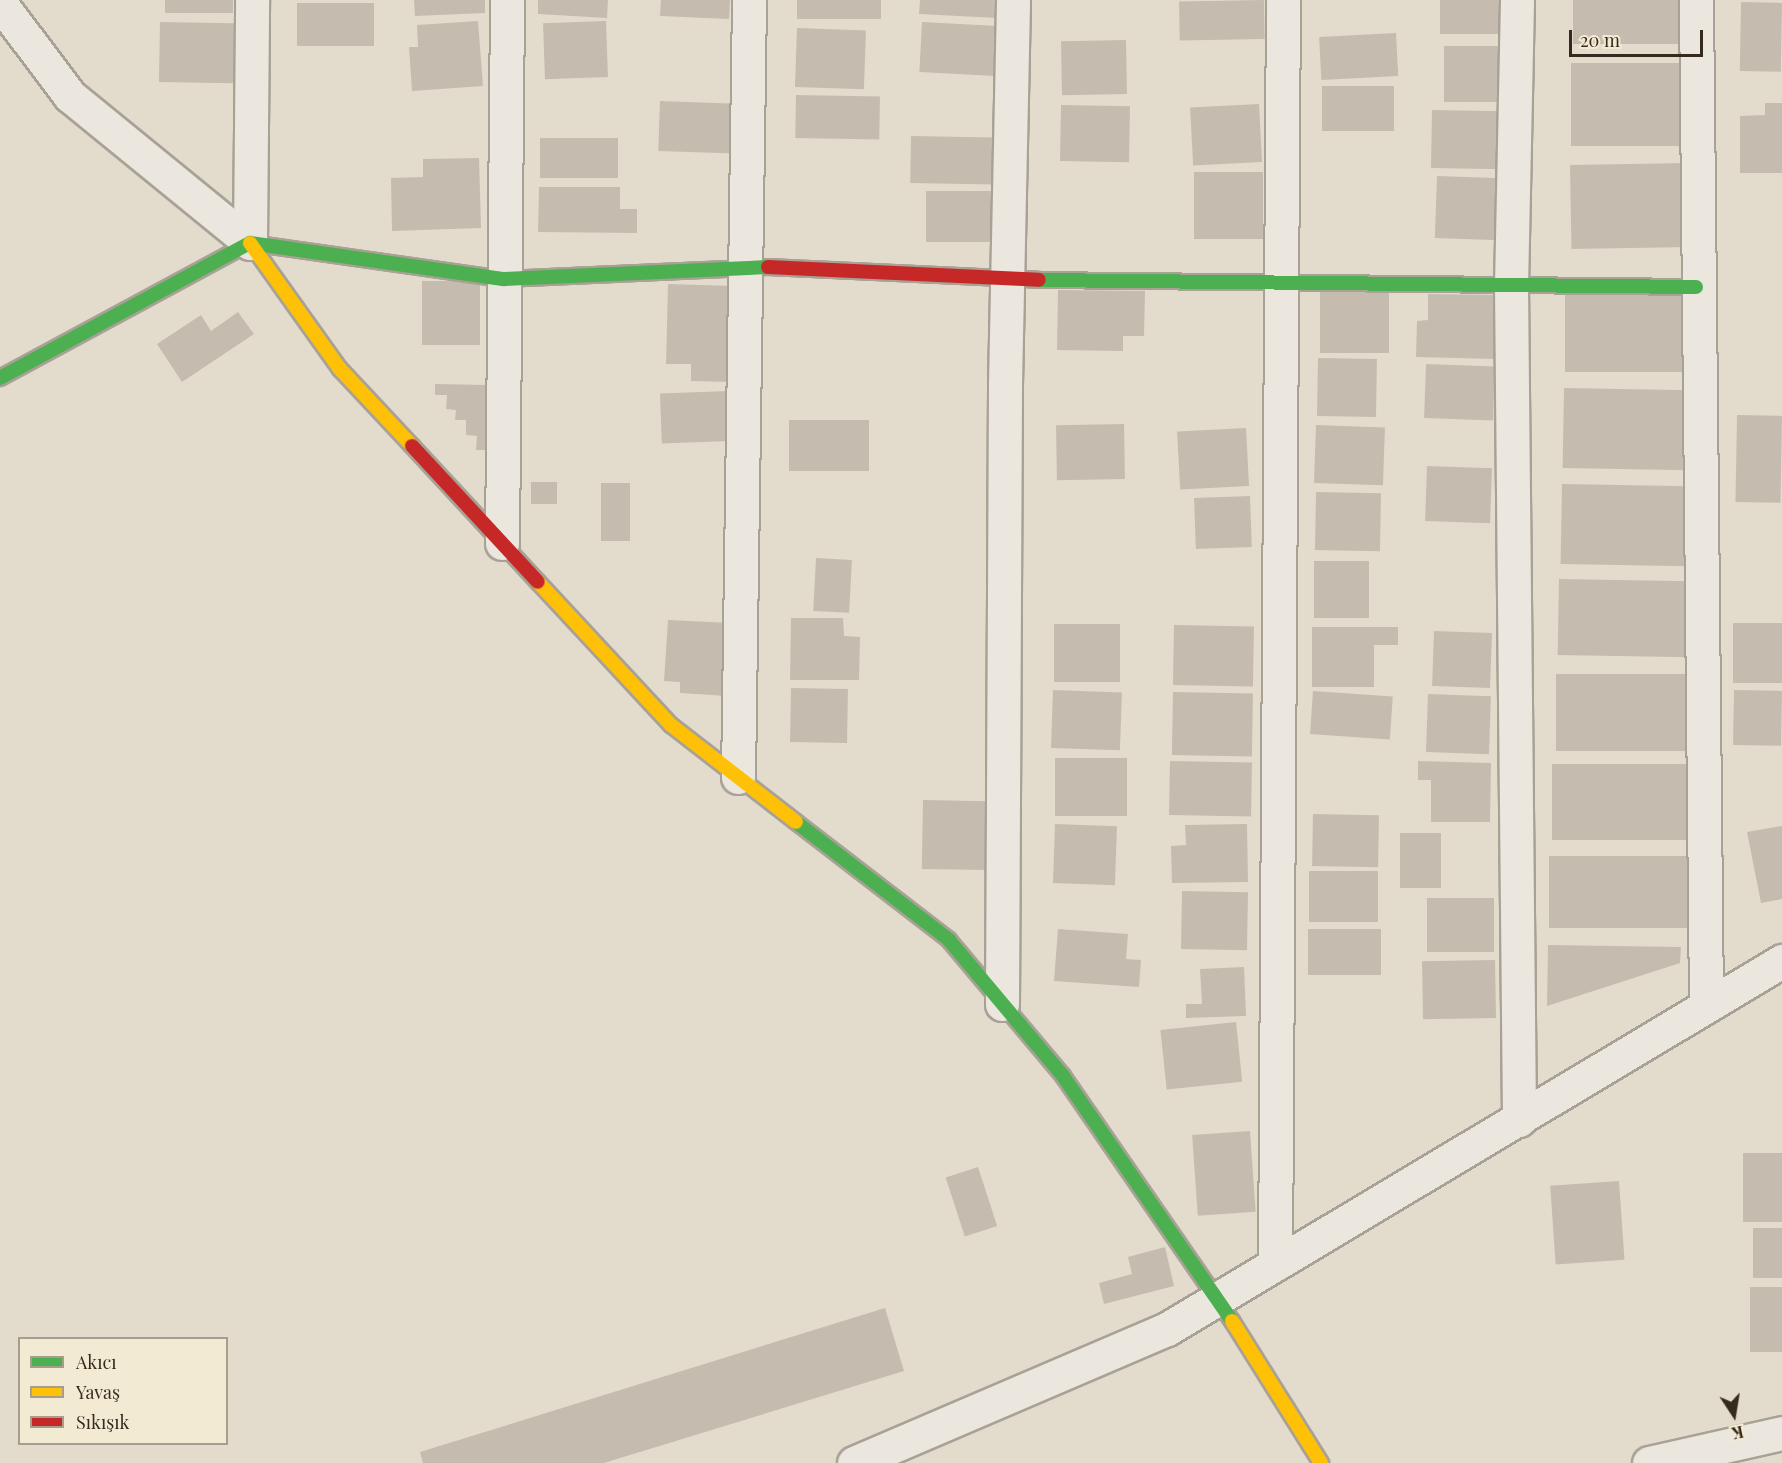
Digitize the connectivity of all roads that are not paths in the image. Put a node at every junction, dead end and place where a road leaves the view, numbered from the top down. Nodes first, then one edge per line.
1 (252, 0) edge
2 (507, 0) edge
3 (748, 0) edge
4 (1013, 0) edge
5 (1283, 0) edge
6 (1517, 0) edge
7 (1696, 0) edge
8 (0, 3) edge
9 (250, 243) junction
10 (744, 266) junction
11 (504, 279) junction
12 (1007, 280) junction
13 (1280, 283) junction
14 (1511, 285) junction
15 (1696, 287) junction
16 (0, 378) edge
17 (502, 543) junction
18 (738, 777) junction
19 (1782, 961) edge
20 (1002, 1004) junction
21 (1706, 1006) junction
22 (1519, 1120) junction
23 (1275, 1264) junction
24 (1218, 1298) junction
25 (1782, 1433) edge
26 (854, 1463) edge
27 (1322, 1463) edge
28 (1649, 1463) edge

1 - 9 street
2 - 11 street
3 - 10 street
4 - 12 street
5 - 13 street
6 - 14 street
7 - 15 street
8 - 9 street
9 - 11 street
9 - 16 street
9 - 17 street
10 - 11 street
10 - 12 street
10 - 18 street
11 - 17 street
12 - 13 street
12 - 20 street
13 - 14 street
13 - 23 street
14 - 15 street
14 - 22 street
15 - 21 street
17 - 18 street
18 - 20 street
19 - 21 street
20 - 24 street
21 - 22 street
22 - 23 street
23 - 24 street
24 - 26 street
24 - 27 street
25 - 28 street

